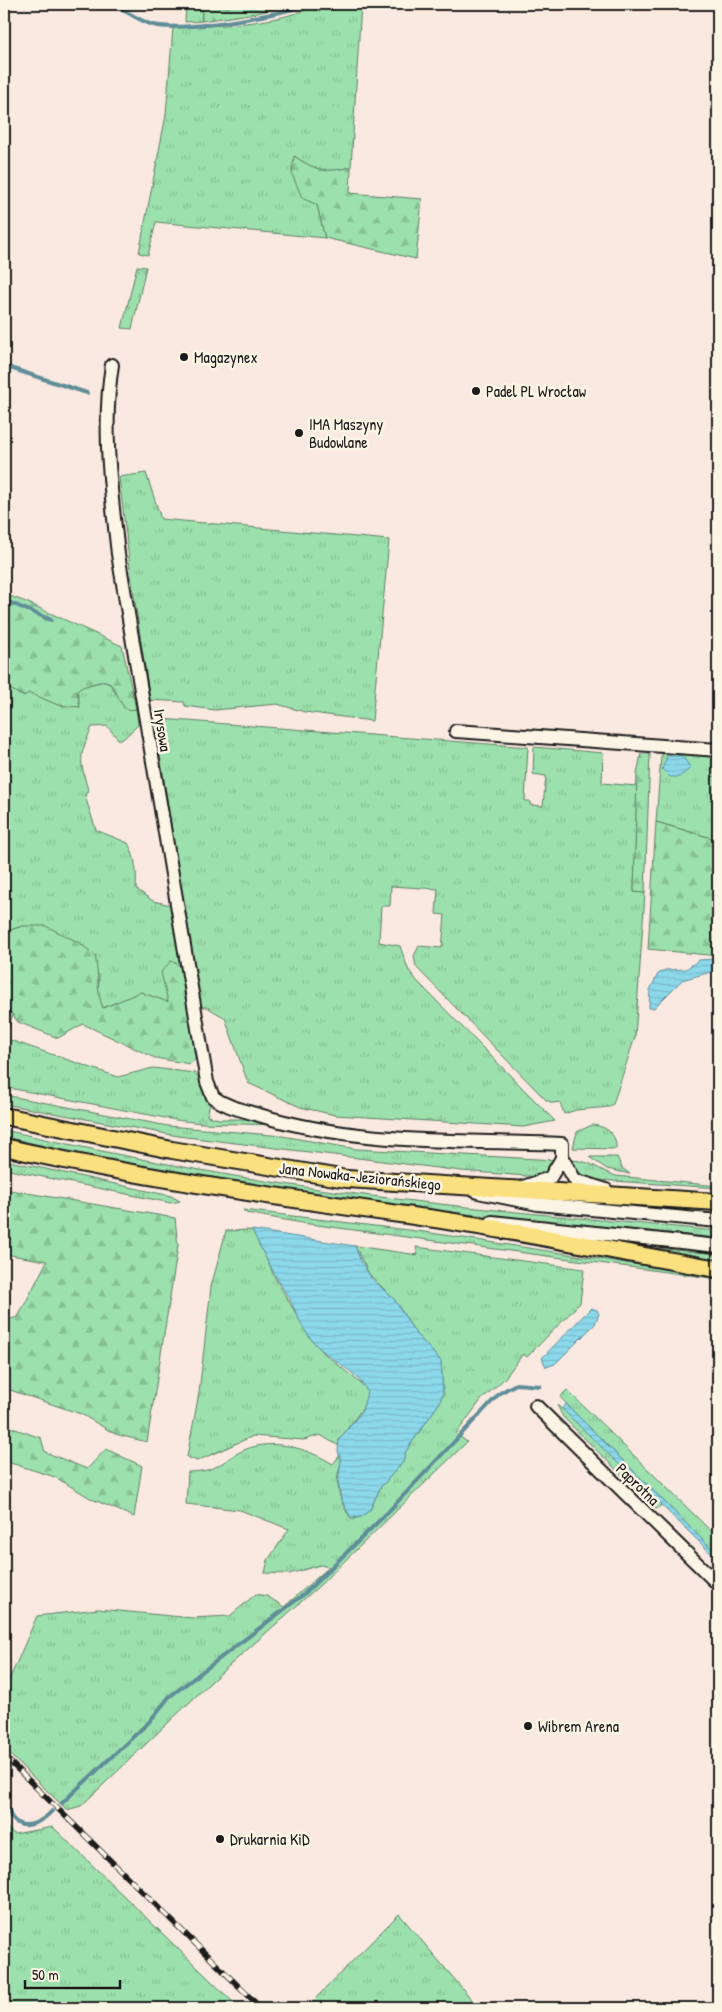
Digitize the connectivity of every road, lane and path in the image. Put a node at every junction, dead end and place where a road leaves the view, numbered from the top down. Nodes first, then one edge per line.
1 (112, 365) dead end
2 (456, 731) dead end
3 (718, 750) edge
4 (4, 1116) edge
5 (4, 1147) edge
6 (562, 1158) junction
7 (460, 1187) junction
8 (515, 1189) junction
9 (619, 1194) junction
10 (718, 1202) edge
11 (430, 1219) junction
12 (718, 1221) edge
13 (718, 1246) edge
14 (718, 1268) edge
15 (536, 1406) dead end
16 (718, 1584) edge

1 - 6 street, Irysowa
2 - 3 street
4 - 7 main road, Jana Nowaka-Jeziorańskiego
5 - 11 main road, Jana Nowaka-Jeziorańskiego
6 - 8 street
6 - 9 street
7 - 8 main road
7 - 12 street, Jana Nowaka-Jeziorańskiego
8 - 9 main road
9 - 10 main road
11 - 13 street, Jana Nowaka-Jeziorańskiego
11 - 14 main road
15 - 16 street, Paprotna

